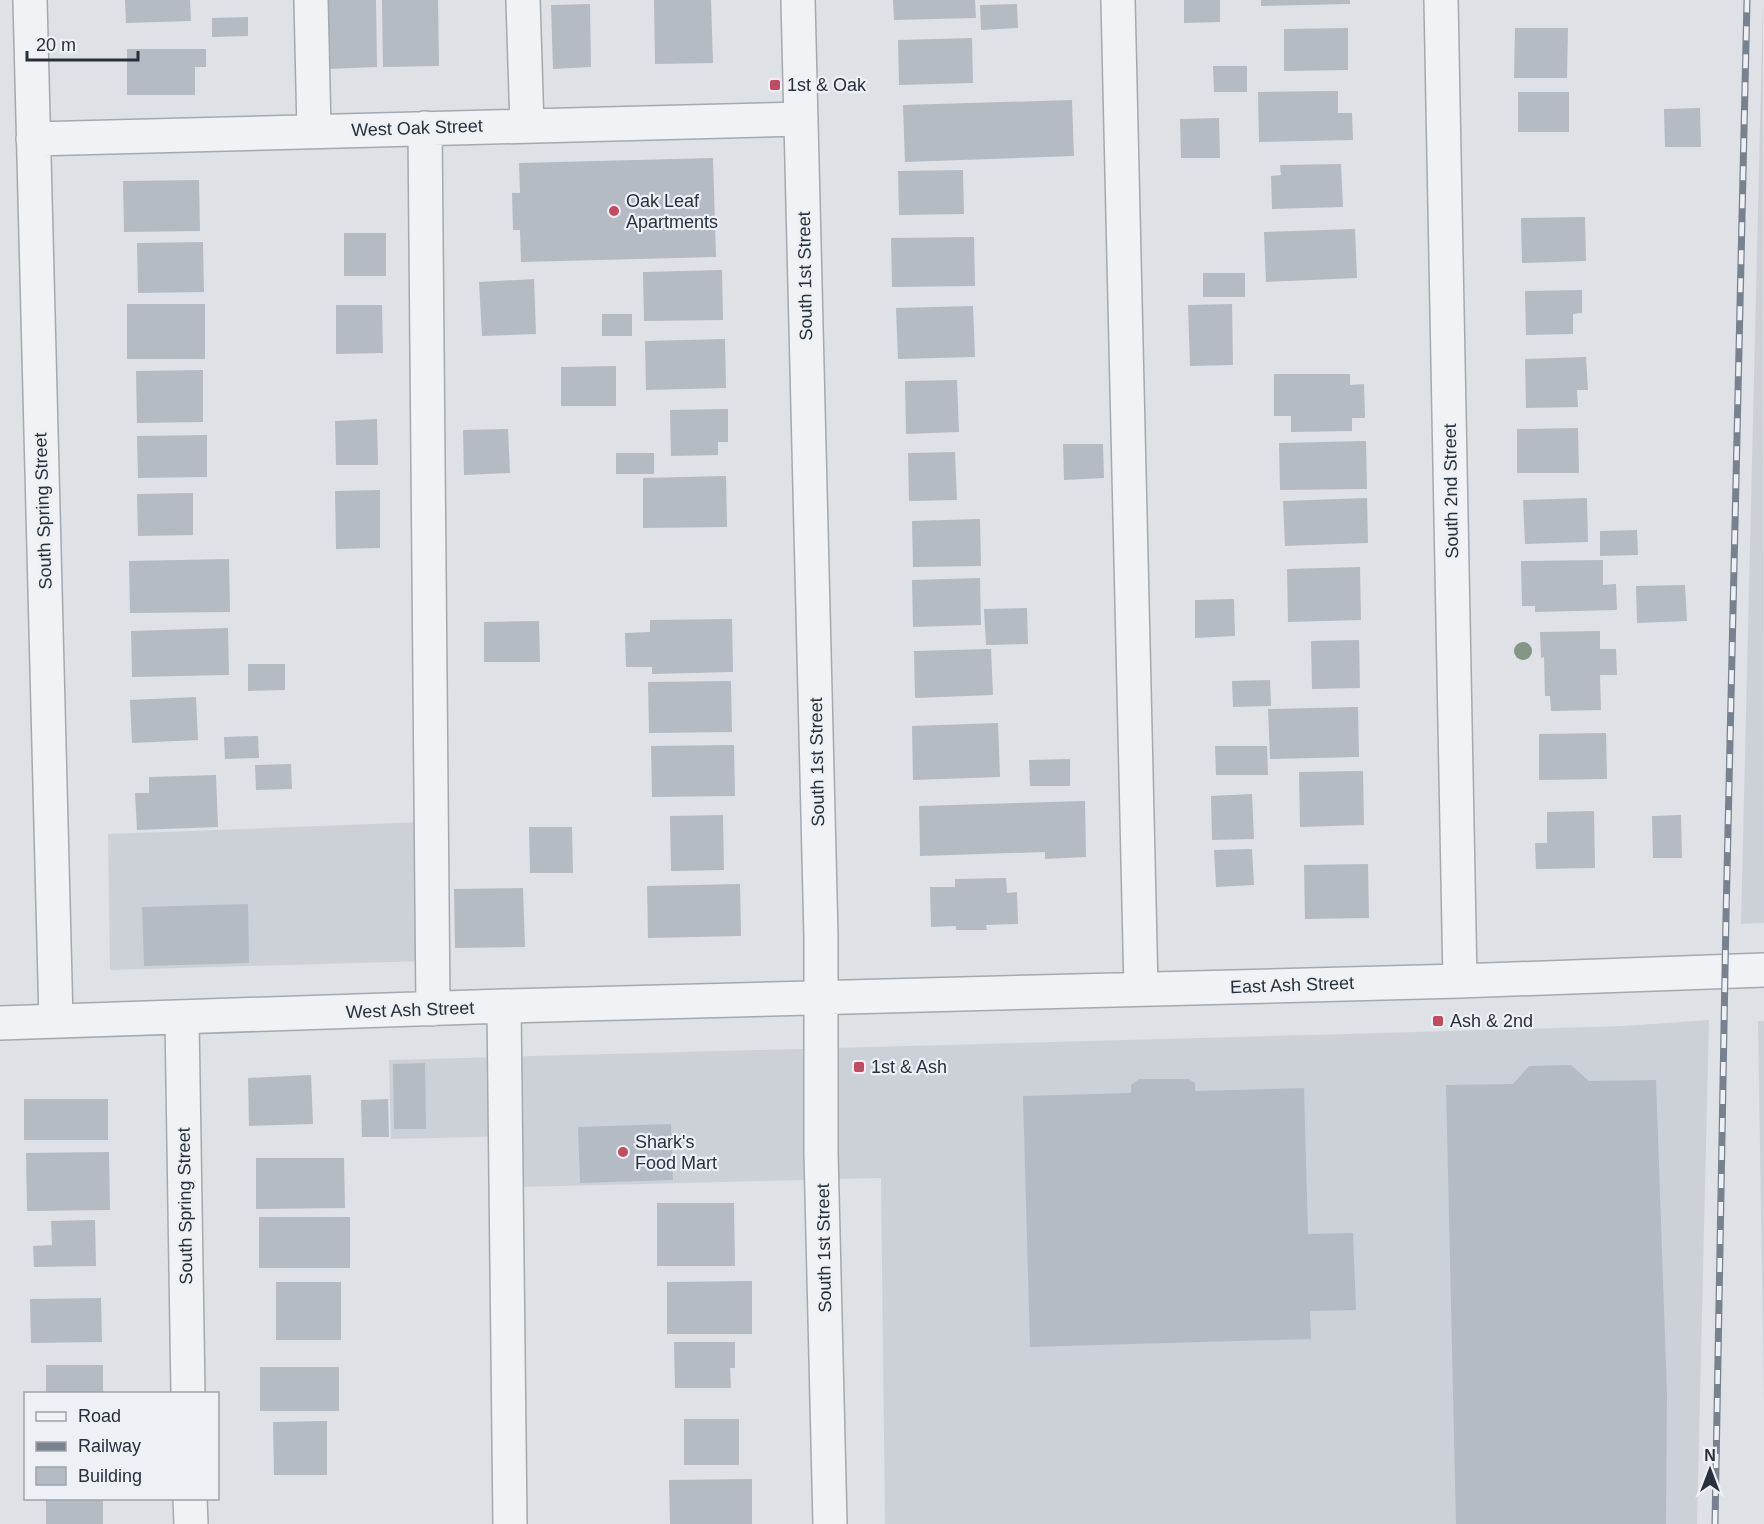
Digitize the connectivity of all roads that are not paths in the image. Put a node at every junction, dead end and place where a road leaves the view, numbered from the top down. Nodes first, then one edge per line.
1 (30, 0) edge
2 (311, 0) edge
3 (523, 0) edge
4 (798, 0) edge
5 (1118, 0) edge
6 (1441, 0) edge
7 (801, 119) junction
8 (527, 126) junction
9 (425, 128) junction
10 (315, 131) junction
11 (33, 139) junction
12 (1764, 970) edge
13 (1460, 981) junction
14 (1141, 989) junction
15 (820, 999) junction
16 (504, 1006) junction
17 (433, 1009) junction
18 (182, 1018) junction
19 (56, 1021) junction
20 (0, 1023) edge
21 (188, 1392) edge
22 (190, 1500) edge
23 (191, 1524) edge
24 (510, 1524) edge
25 (830, 1524) edge

1 - 11 street, South Spring Street
2 - 10 street
3 - 8 street
4 - 7 street, South 1st Street
5 - 14 street
6 - 13 street, South 2nd Street
7 - 8 street, West Oak Street
7 - 15 street, South 1st Street
8 - 9 street, West Oak Street
9 - 10 street, West Oak Street
9 - 17 street
10 - 11 street, West Oak Street
11 - 19 street, South Spring Street
12 - 13 street, East Ash Street
13 - 14 street, East Ash Street
14 - 15 street, East Ash Street
15 - 16 street, West Ash Street
15 - 25 street, South 1st Street
16 - 17 street, West Ash Street
16 - 24 street
17 - 18 street, West Ash Street
18 - 19 street, West Ash Street
18 - 21 street, South Spring Street
19 - 20 street, West Ash Street
22 - 23 street

